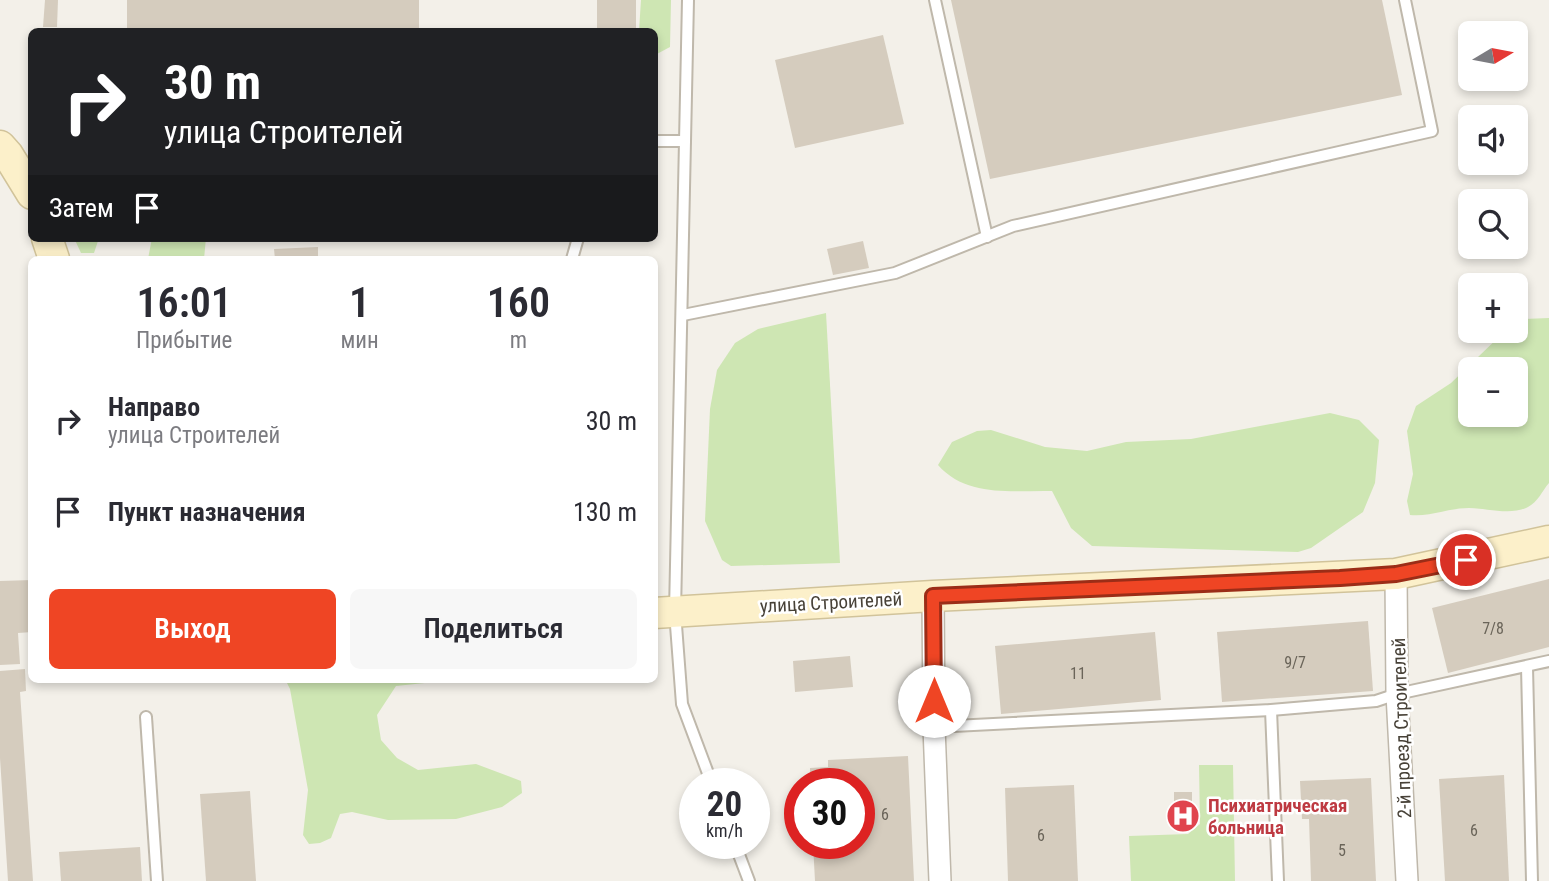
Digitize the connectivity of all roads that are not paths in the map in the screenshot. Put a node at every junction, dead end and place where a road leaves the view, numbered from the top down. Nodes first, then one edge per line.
1 (688, 0) edge
2 (935, 0) edge
3 (1405, 0) edge
4 (658, 141) edge
5 (685, 141) junction
6 (0, 146) edge
7 (28, 188) edge
8 (987, 237) junction
9 (683, 315) junction
10 (1549, 541) edge
11 (1396, 574) junction
12 (933, 596) junction
13 (665, 612) edge
14 (1549, 661) edge
15 (1527, 667) junction
16 (1397, 694) junction
17 (1271, 710) junction
18 (146, 717) dead end
19 (934, 727) junction
20 (706, 768) edge
21 (741, 859) edge
22 (157, 881) edge
23 (749, 881) edge
24 (940, 881) edge
25 (1278, 881) edge
26 (1408, 881) edge
27 (1532, 881) edge

1 - 5 lane
2 - 8 lane
3 - 8 lane
4 - 5 lane
5 - 9 lane
6 - 7 main road
8 - 9 lane
9 - 13 lane
10 - 11 main road, улица Строителей
11 - 12 main road, улица Строителей
11 - 16 street, 2-й проезд Строителей
12 - 13 main road, улица Строителей
12 - 19 street
13 - 20 lane
14 - 15 lane
15 - 16 lane
15 - 27 lane
16 - 17 lane
16 - 26 street, 2-й проезд Строителей
17 - 19 lane
17 - 25 lane
18 - 22 lane
19 - 24 street
21 - 23 lane

